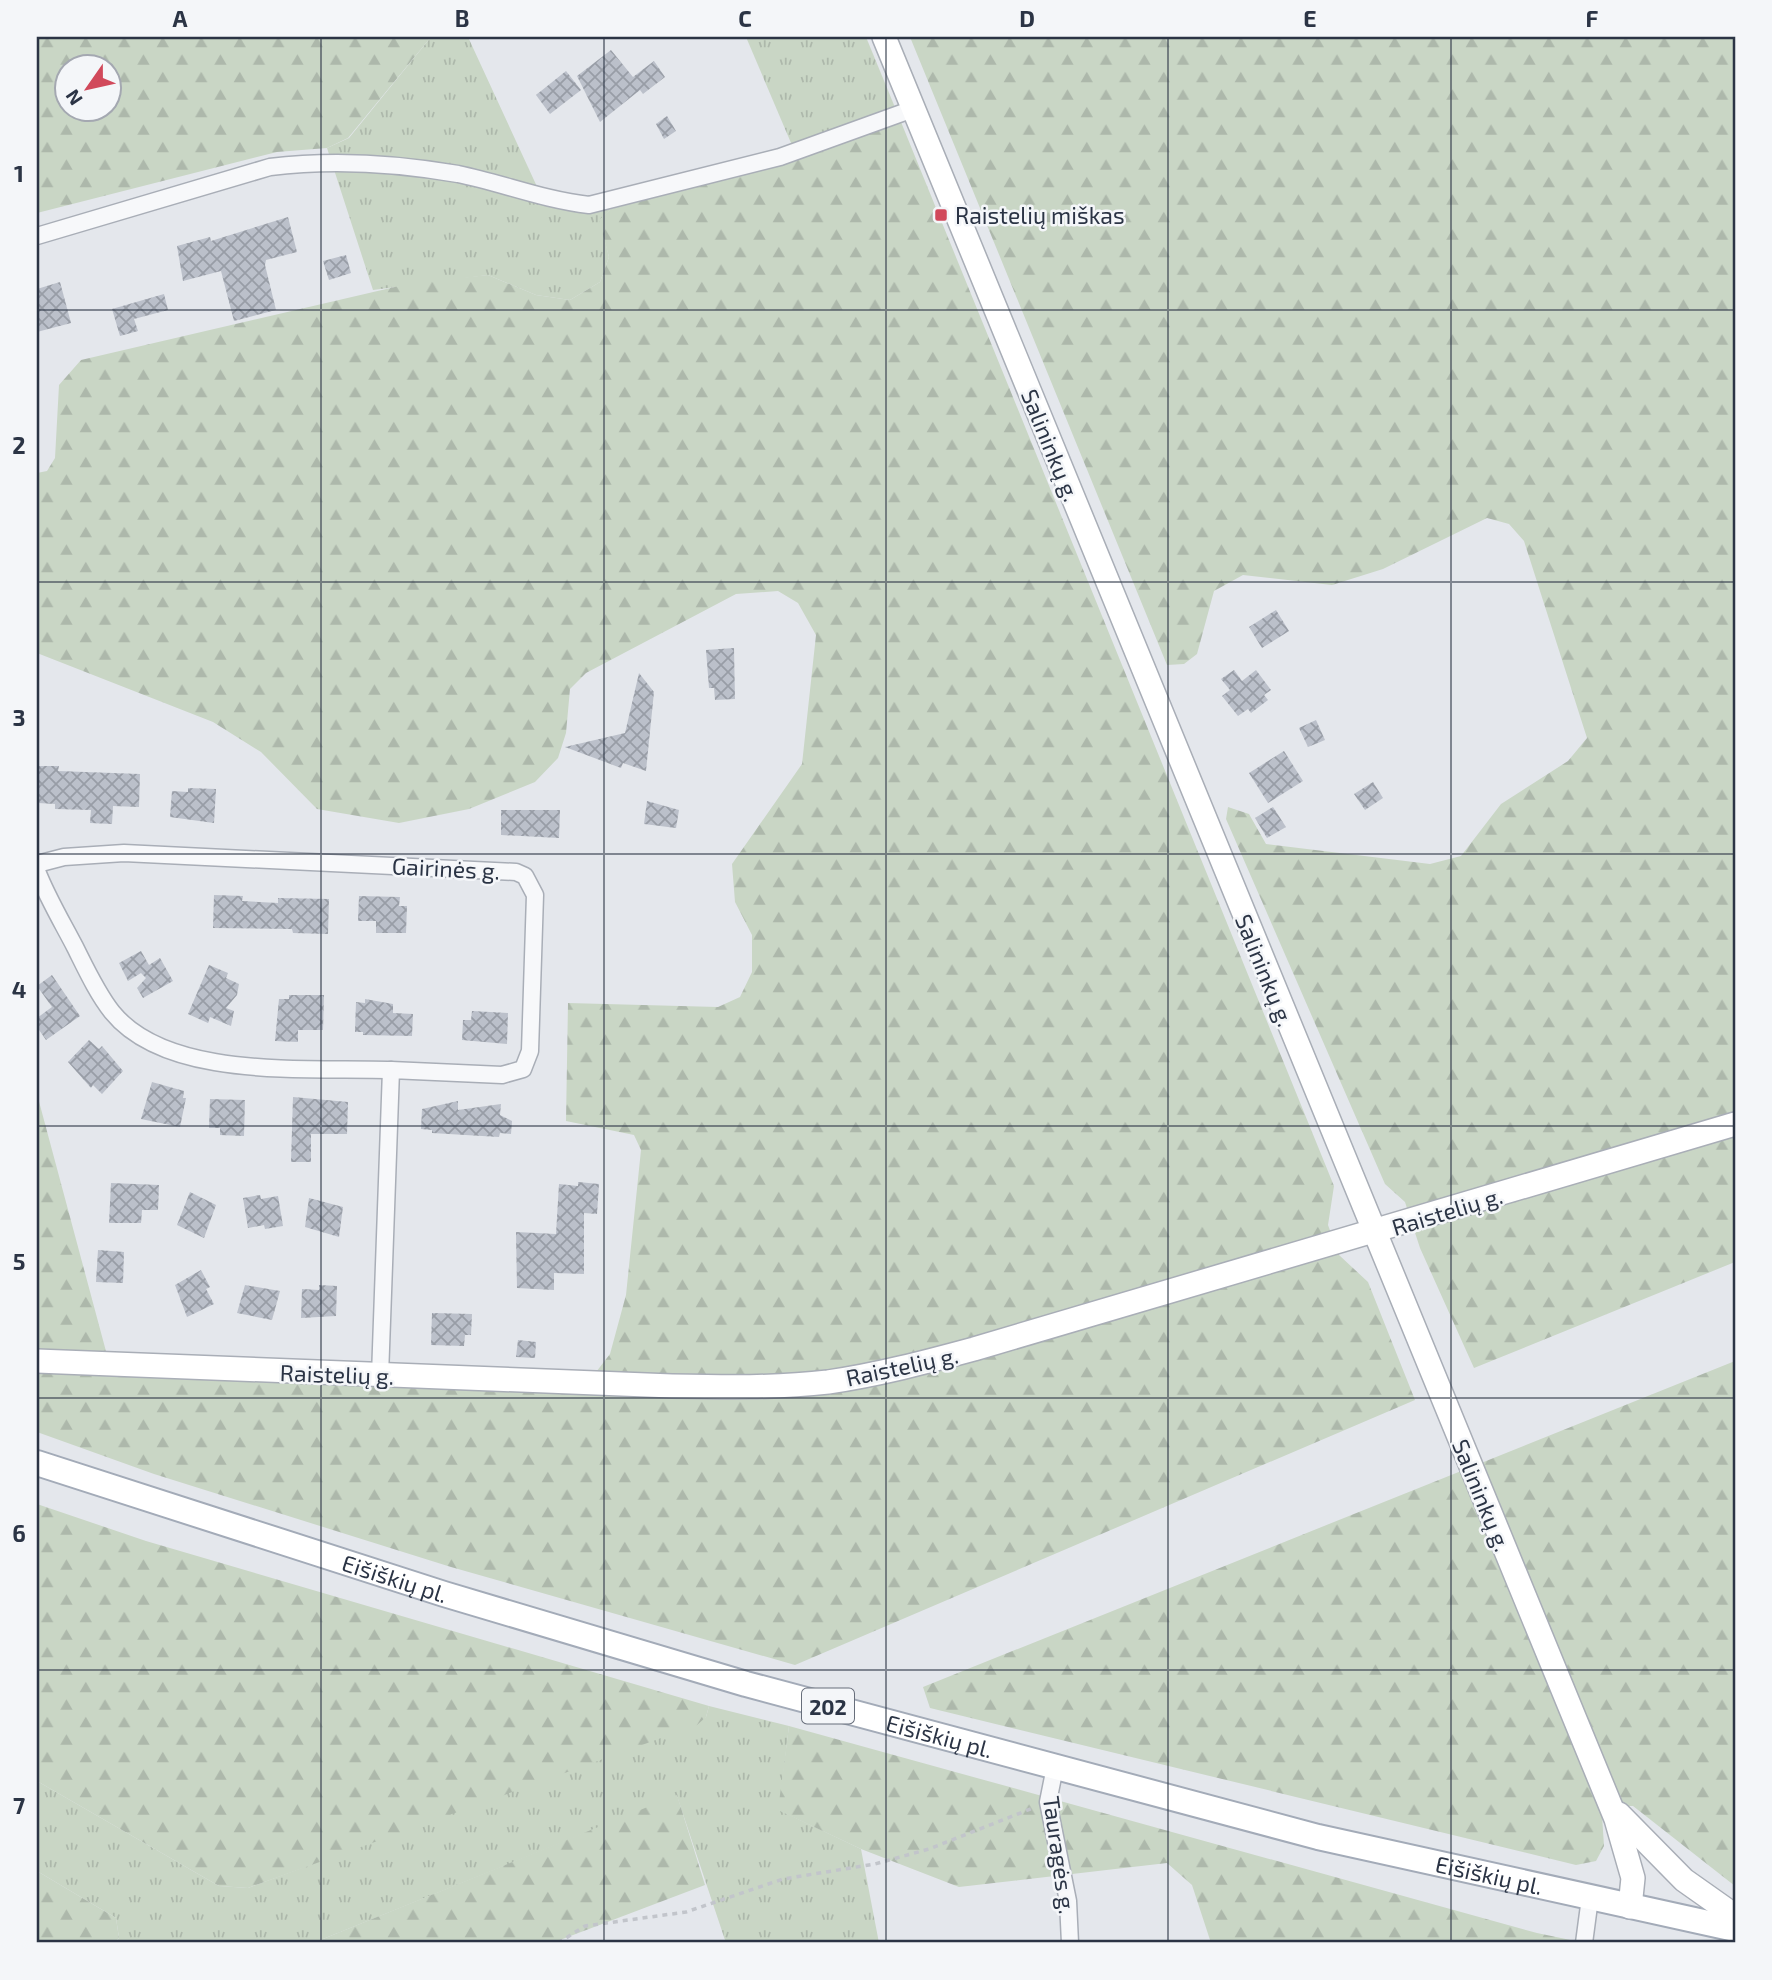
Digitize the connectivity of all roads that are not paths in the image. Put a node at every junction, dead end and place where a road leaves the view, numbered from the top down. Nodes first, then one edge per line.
1 (884, 37) edge
2 (913, 109) junction
3 (37, 236) edge
4 (37, 864) edge
5 (37, 871) edge
6 (391, 1070) junction
7 (1735, 1124) edge
8 (1374, 1233) junction
9 (37, 1361) edge
10 (380, 1376) junction
11 (37, 1463) edge
12 (1055, 1767) junction
13 (1605, 1794) junction
14 (1590, 1898) junction
15 (1630, 1907) junction
16 (1735, 1916) edge
17 (1735, 1929) edge
18 (1070, 1943) edge
19 (1584, 1943) edge

1 - 2 main road, Salininkų g.
2 - 3 street
2 - 8 main road, Salininkų g.
4 - 6 street, Gairinės g.
5 - 6 street, Gairinės g.
6 - 10 street
7 - 8 main road, Raistelių g.
8 - 10 main road, Raistelių g.
8 - 13 main road, Salininkų g.
9 - 10 main road, Raistelių g.
11 - 12 main road, Eišiškių pl. / 202
12 - 14 main road, Eišiškių pl. / 202
12 - 18 street, Tauragės g.
13 - 15 main road, Salininkų g.
13 - 16 main road
14 - 15 main road, Eišiškių pl. / 202
14 - 19 street
15 - 17 main road, Eišiškių pl. / 202

